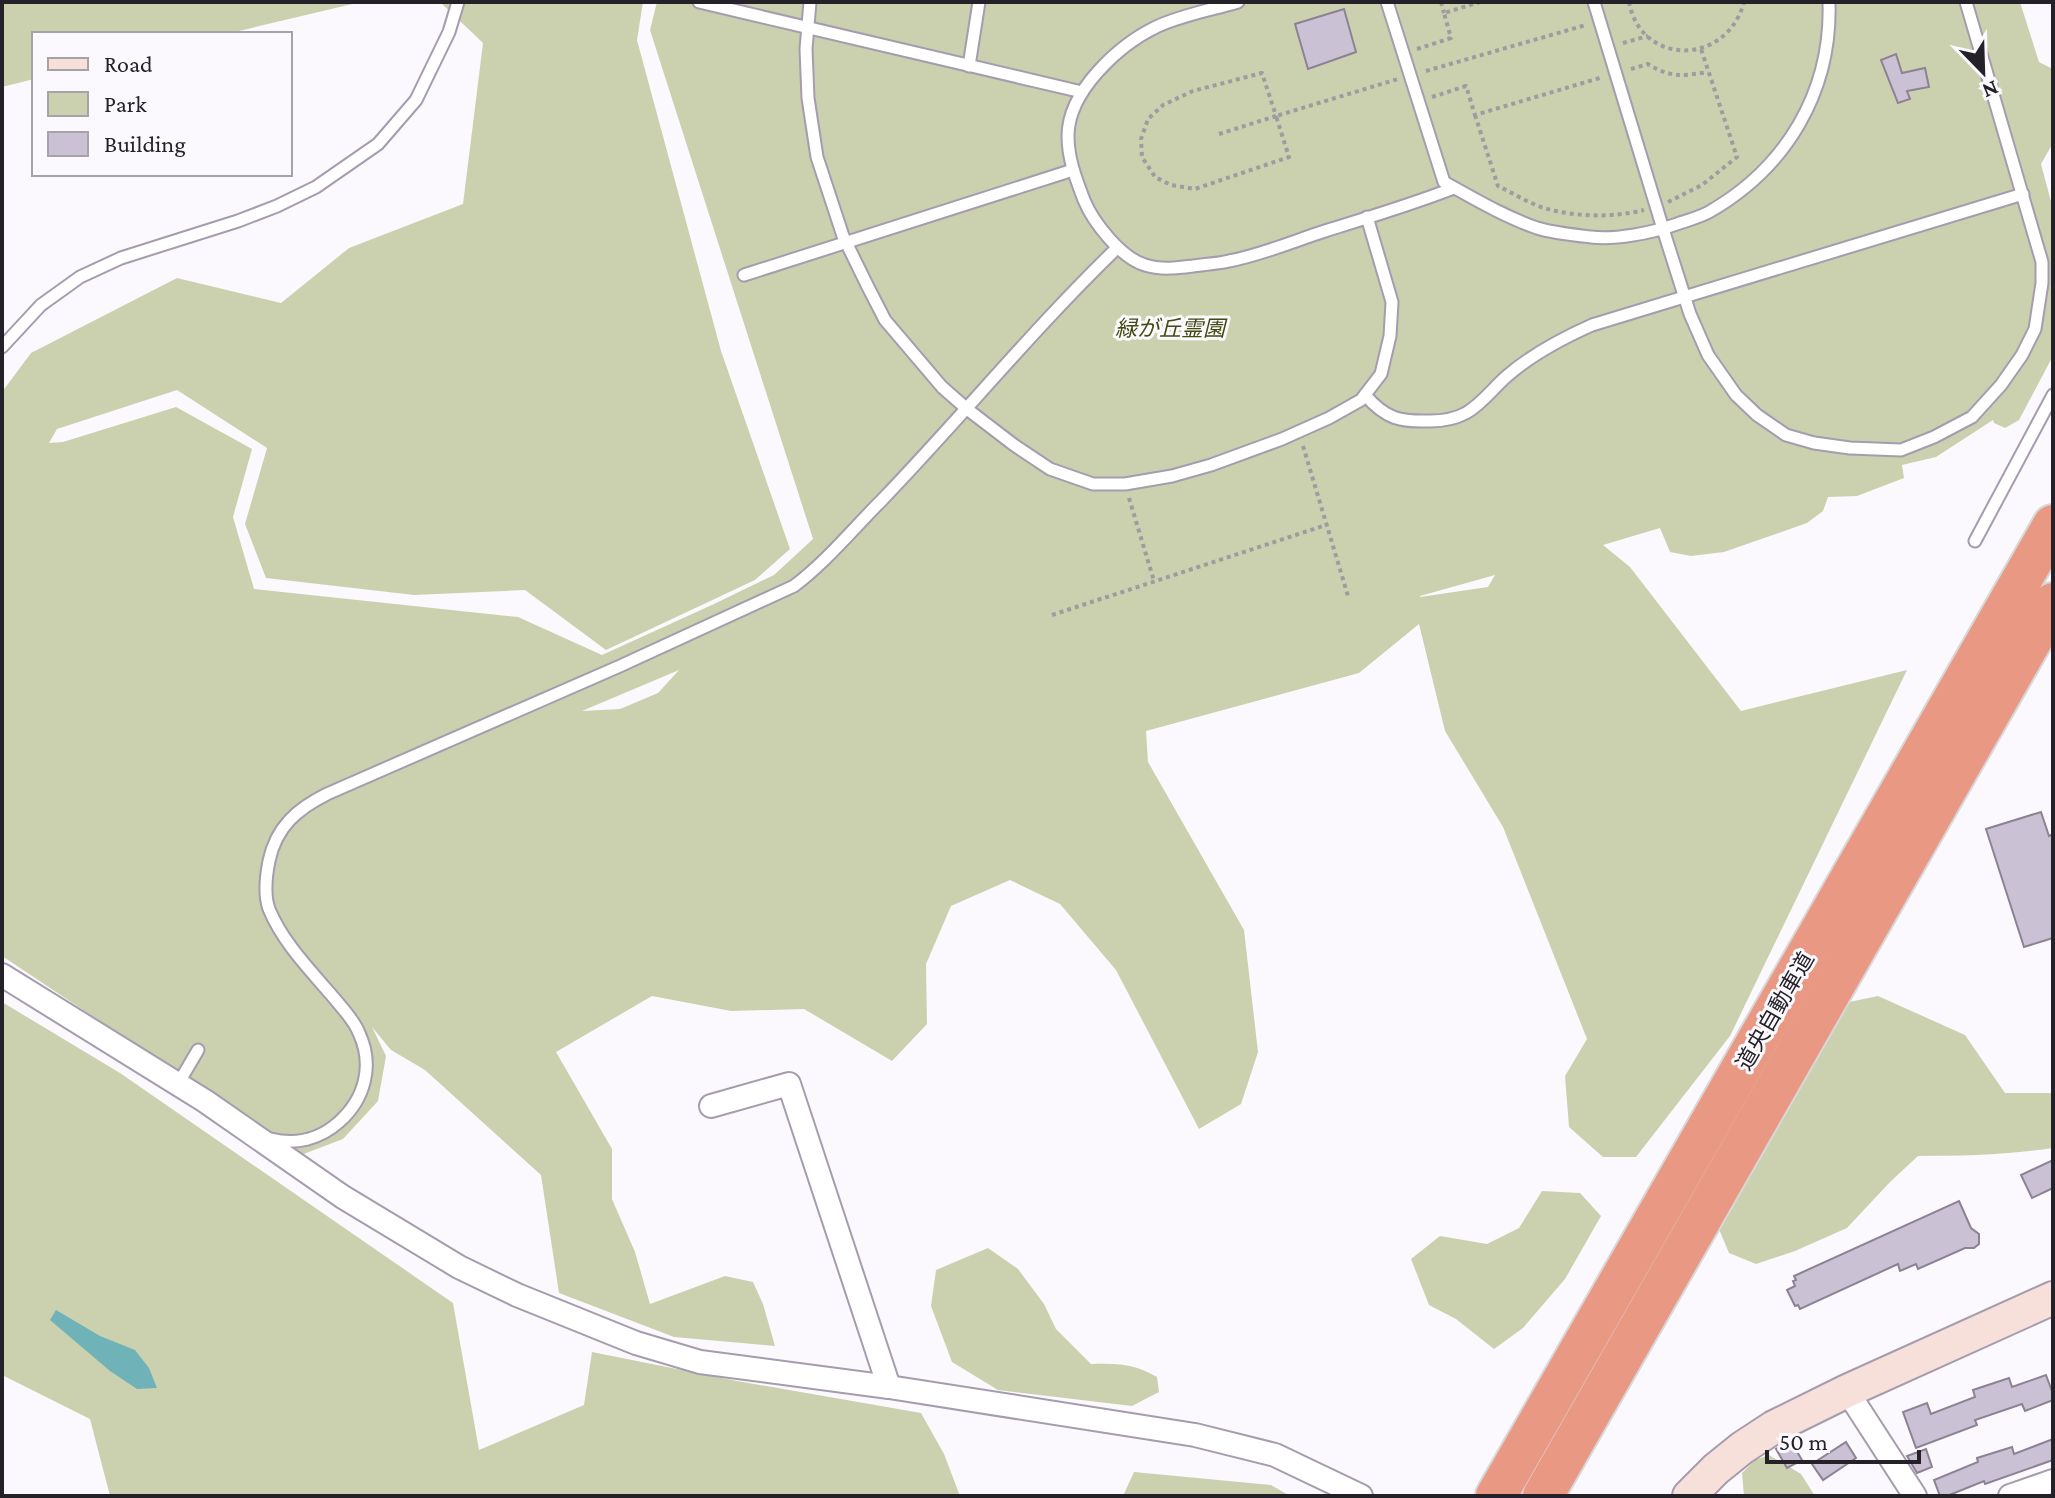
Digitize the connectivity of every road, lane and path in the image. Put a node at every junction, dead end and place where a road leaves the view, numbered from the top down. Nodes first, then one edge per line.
1 (458, 2) edge
2 (699, 2) edge
3 (810, 2) edge
4 (979, 2) edge
5 (1238, 2) edge
6 (1387, 2) edge
7 (1441, 2) edge
8 (1480, 2) edge
9 (1594, 2) edge
10 (1629, 2) edge
11 (1744, 2) edge
12 (1966, 2) edge
13 (1829, 3) edge
14 (1205, 6) edge
15 (1444, 13) junction
16 (1600, 21) junction
17 (809, 28) junction
18 (1648, 36) junction
19 (1608, 48) junction
20 (1701, 49) junction
21 (1403, 53) junction
22 (969, 66) junction
23 (1708, 72) junction
24 (1616, 73) junction
25 (1410, 75) junction
26 (1082, 92) junction
27 (1419, 102) junction
28 (1475, 115) junction
29 (1276, 116) junction
30 (1219, 134) dead end
31 (1073, 170) junction
32 (1454, 188) junction
33 (2023, 194) junction
34 (1656, 207) junction
35 (1367, 217) junction
36 (1663, 229) junction
37 (845, 242) junction
38 (1117, 248) junction
39 (744, 275) dead end
40 (1684, 296) junction
41 (2, 347) edge
42 (1365, 395) junction
43 (2053, 395) edge
44 (967, 409) junction
45 (1298, 432) junction
46 (1125, 484) junction
47 (1326, 525) junction
48 (2053, 525) edge
49 (1975, 541) dead end
50 (1154, 581) junction
51 (1348, 596) dead end
52 (2053, 603) edge
53 (1052, 615) dead end
54 (4, 975) edge
55 (198, 1050) dead end
56 (178, 1084) junction
57 (711, 1106) dead end
58 (252, 1134) junction
59 (2053, 1298) edge
60 (889, 1387) junction
61 (1847, 1391) junction
62 (2053, 1481) edge
63 (1361, 1496) edge
64 (1496, 1496) edge
65 (1543, 1496) edge
66 (1689, 1496) edge
67 (1915, 1496) edge
68 (2010, 1496) edge

1 - 41 lane
2 - 17 lane
3 - 17 lane
4 - 22 lane
5 - 14 lane
6 - 21 lane
7 - 15 path
8 - 15 path
9 - 16 lane
10 - 18 path
11 - 20 path
12 - 33 lane
13 - 36 lane
14 - 26 lane
15 - 21 path
16 - 19 lane
16 - 25 path
17 - 22 lane
17 - 37 lane
18 - 19 path
18 - 20 path
19 - 24 lane
20 - 23 path
21 - 25 lane
22 - 26 lane
23 - 24 path
23 - 34 path
24 - 28 path
24 - 34 lane
25 - 27 lane
25 - 29 path
26 - 31 lane
27 - 28 path
27 - 32 lane
28 - 34 path
29 - 29 path
29 - 30 path
31 - 37 lane
31 - 38 lane
32 - 35 lane
32 - 36 lane
33 - 40 lane
33 - 40 lane
34 - 36 lane
35 - 38 lane
35 - 42 lane
36 - 40 lane
37 - 39 lane
37 - 44 lane
38 - 44 lane
40 - 42 lane
42 - 45 lane
43 - 49 lane
44 - 46 lane
44 - 58 lane
45 - 46 lane
45 - 47 path
46 - 50 path
47 - 50 path
47 - 51 path
48 - 64 highway, 道央自動車道
50 - 53 path
52 - 65 highway, 道央自動車道
54 - 56 street
55 - 56 lane
56 - 58 street
57 - 60 street
58 - 60 street
59 - 61 street
60 - 63 street
61 - 66 street
61 - 67 street
62 - 68 street

